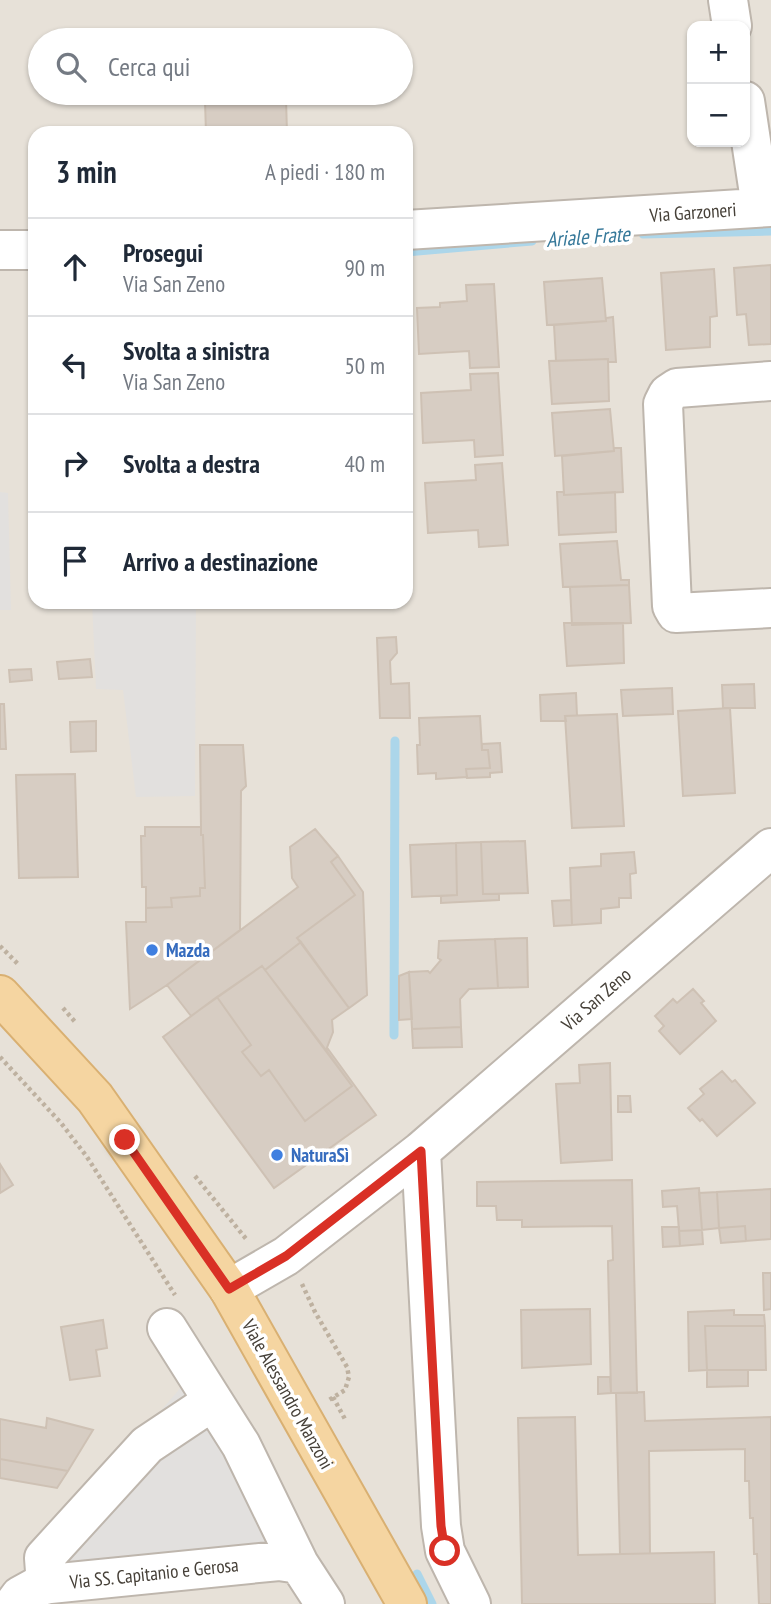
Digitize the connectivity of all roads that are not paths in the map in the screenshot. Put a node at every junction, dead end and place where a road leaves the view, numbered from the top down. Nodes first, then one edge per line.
1 (728, 0) edge
2 (731, 21) edge
3 (750, 126) edge
4 (766, 207) edge
5 (413, 230) edge
6 (0, 250) edge
7 (28, 250) edge
8 (771, 381) edge
9 (771, 608) edge
10 (771, 848) edge
11 (0, 995) edge
12 (421, 1151) junction
13 (229, 1289) junction
14 (167, 1328) dead end
15 (213, 1401) junction
16 (299, 1564) junction
17 (30, 1594) edge
18 (325, 1604) edge
19 (407, 1604) edge
20 (471, 1604) edge

1 - 2 street
3 - 4 street
4 - 5 street, Via Garzoneri
6 - 7 street
8 - 9 street
10 - 12 street, Via San Zeno
11 - 13 main road, Viale Alessandro Manzoni
12 - 13 street, Via San Zeno
12 - 20 street
13 - 19 main road, Viale Alessandro Manzoni
14 - 15 street
15 - 16 street
15 - 17 street
16 - 17 street, Via SS. Capitanio e Gerosa
16 - 18 street

